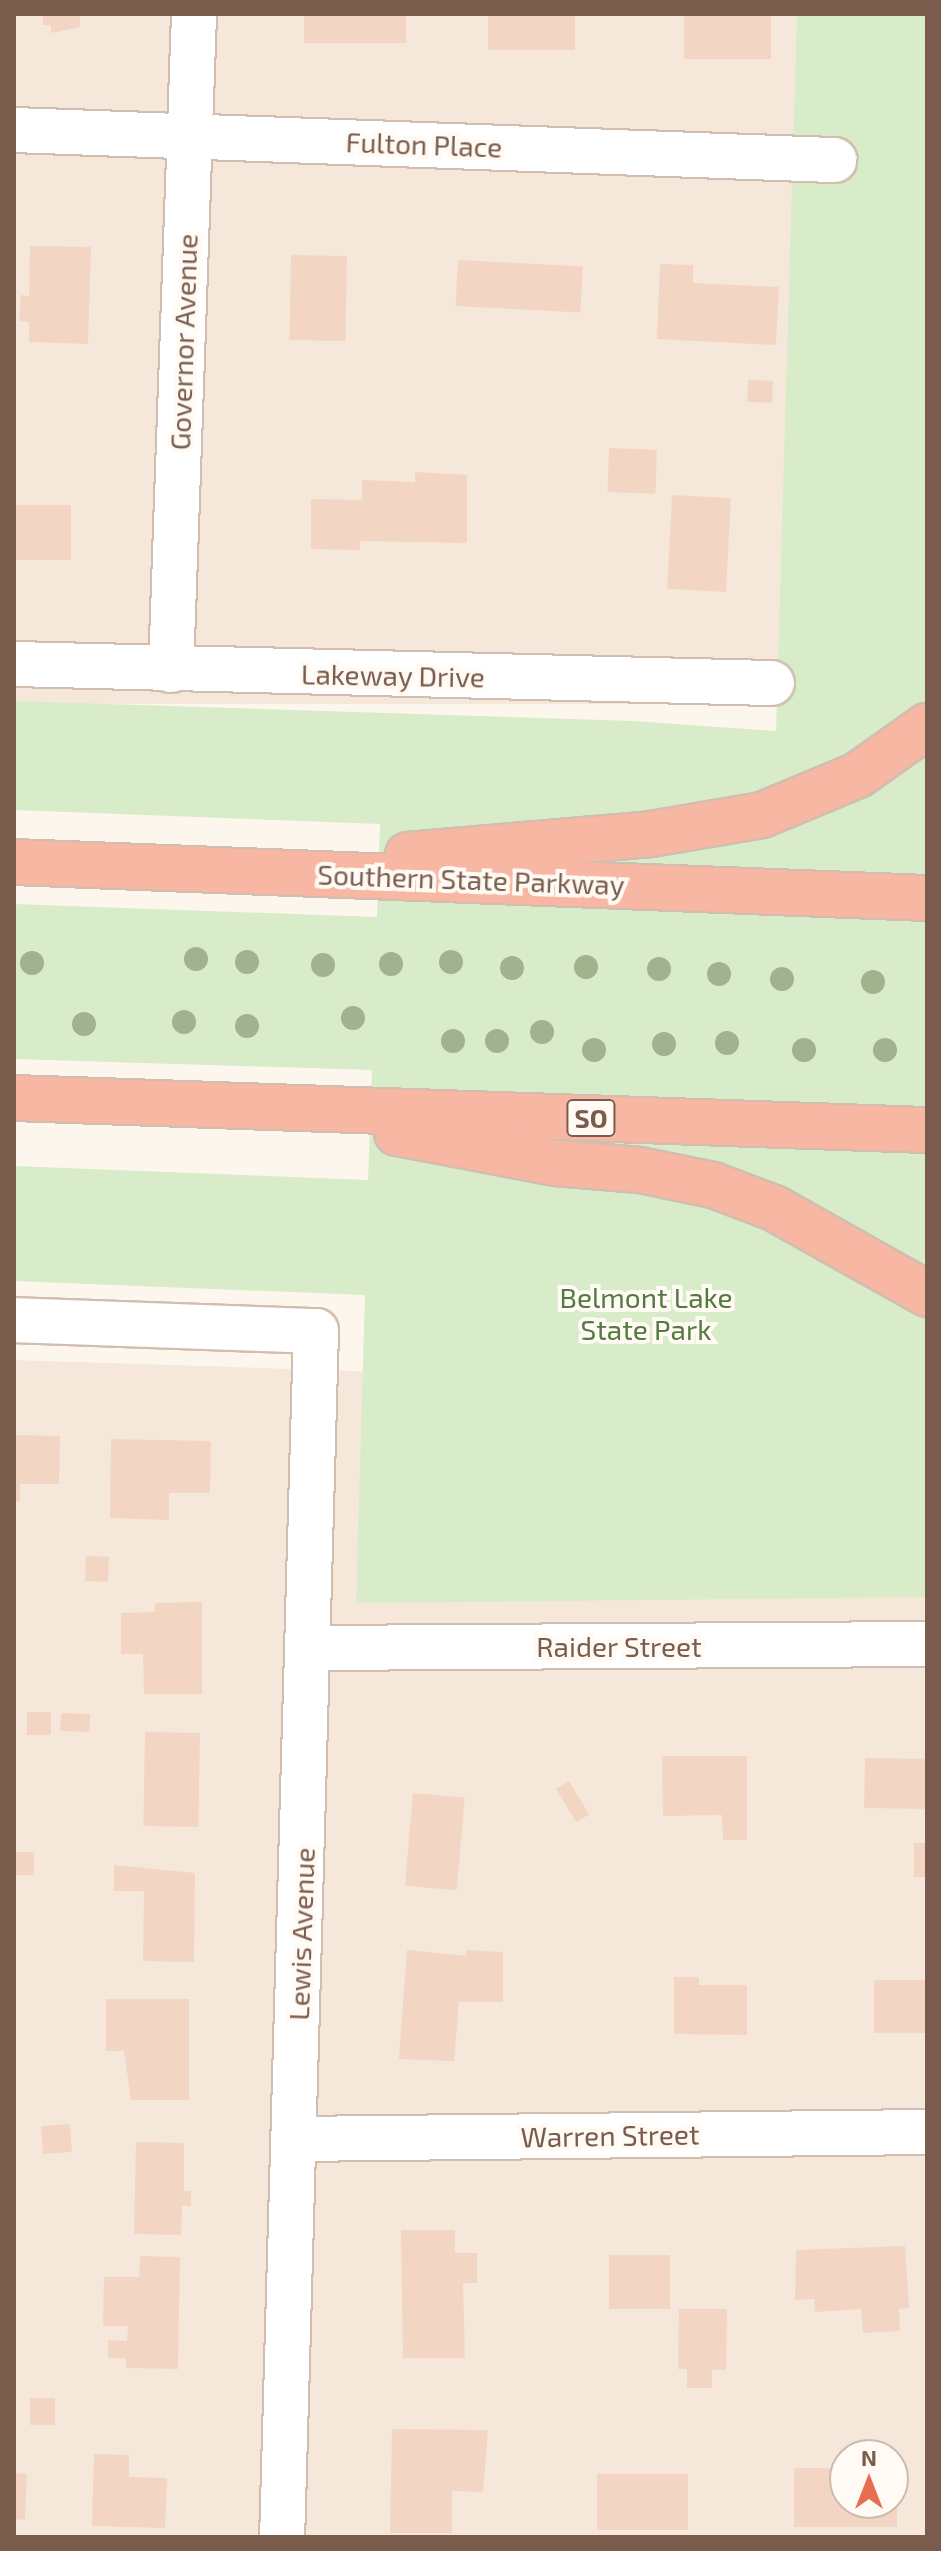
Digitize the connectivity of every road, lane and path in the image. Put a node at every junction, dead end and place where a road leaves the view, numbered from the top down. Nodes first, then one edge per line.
1 (194, 14) edge
2 (14, 130) edge
3 (190, 136) junction
4 (834, 160) dead end
5 (14, 664) edge
6 (171, 670) junction
7 (772, 683) dead end
8 (927, 726) edge
9 (14, 862) edge
10 (261, 871) junction
11 (927, 898) edge
12 (14, 1098) edge
13 (256, 1106) junction
14 (927, 1130) edge
15 (927, 1294) edge
16 (14, 1320) edge
17 (927, 1644) edge
18 (311, 1648) junction
19 (927, 2132) edge
20 (293, 2139) junction
21 (282, 2537) edge

1 - 3 street, Governor Avenue
2 - 3 street, Fulton Place
3 - 4 street, Fulton Place
3 - 6 street, Governor Avenue
5 - 6 street, Lakeway Drive
6 - 7 street, Lakeway Drive
8 - 10 highway
9 - 10 highway, Southern State Parkway
10 - 11 highway, Southern State Parkway
12 - 13 highway, SO
13 - 14 highway, SO
13 - 15 highway
16 - 18 street, Lewis Avenue
17 - 18 street, Raider Street
18 - 20 street, Lewis Avenue
19 - 20 street, Warren Street
20 - 21 street, Lewis Avenue

